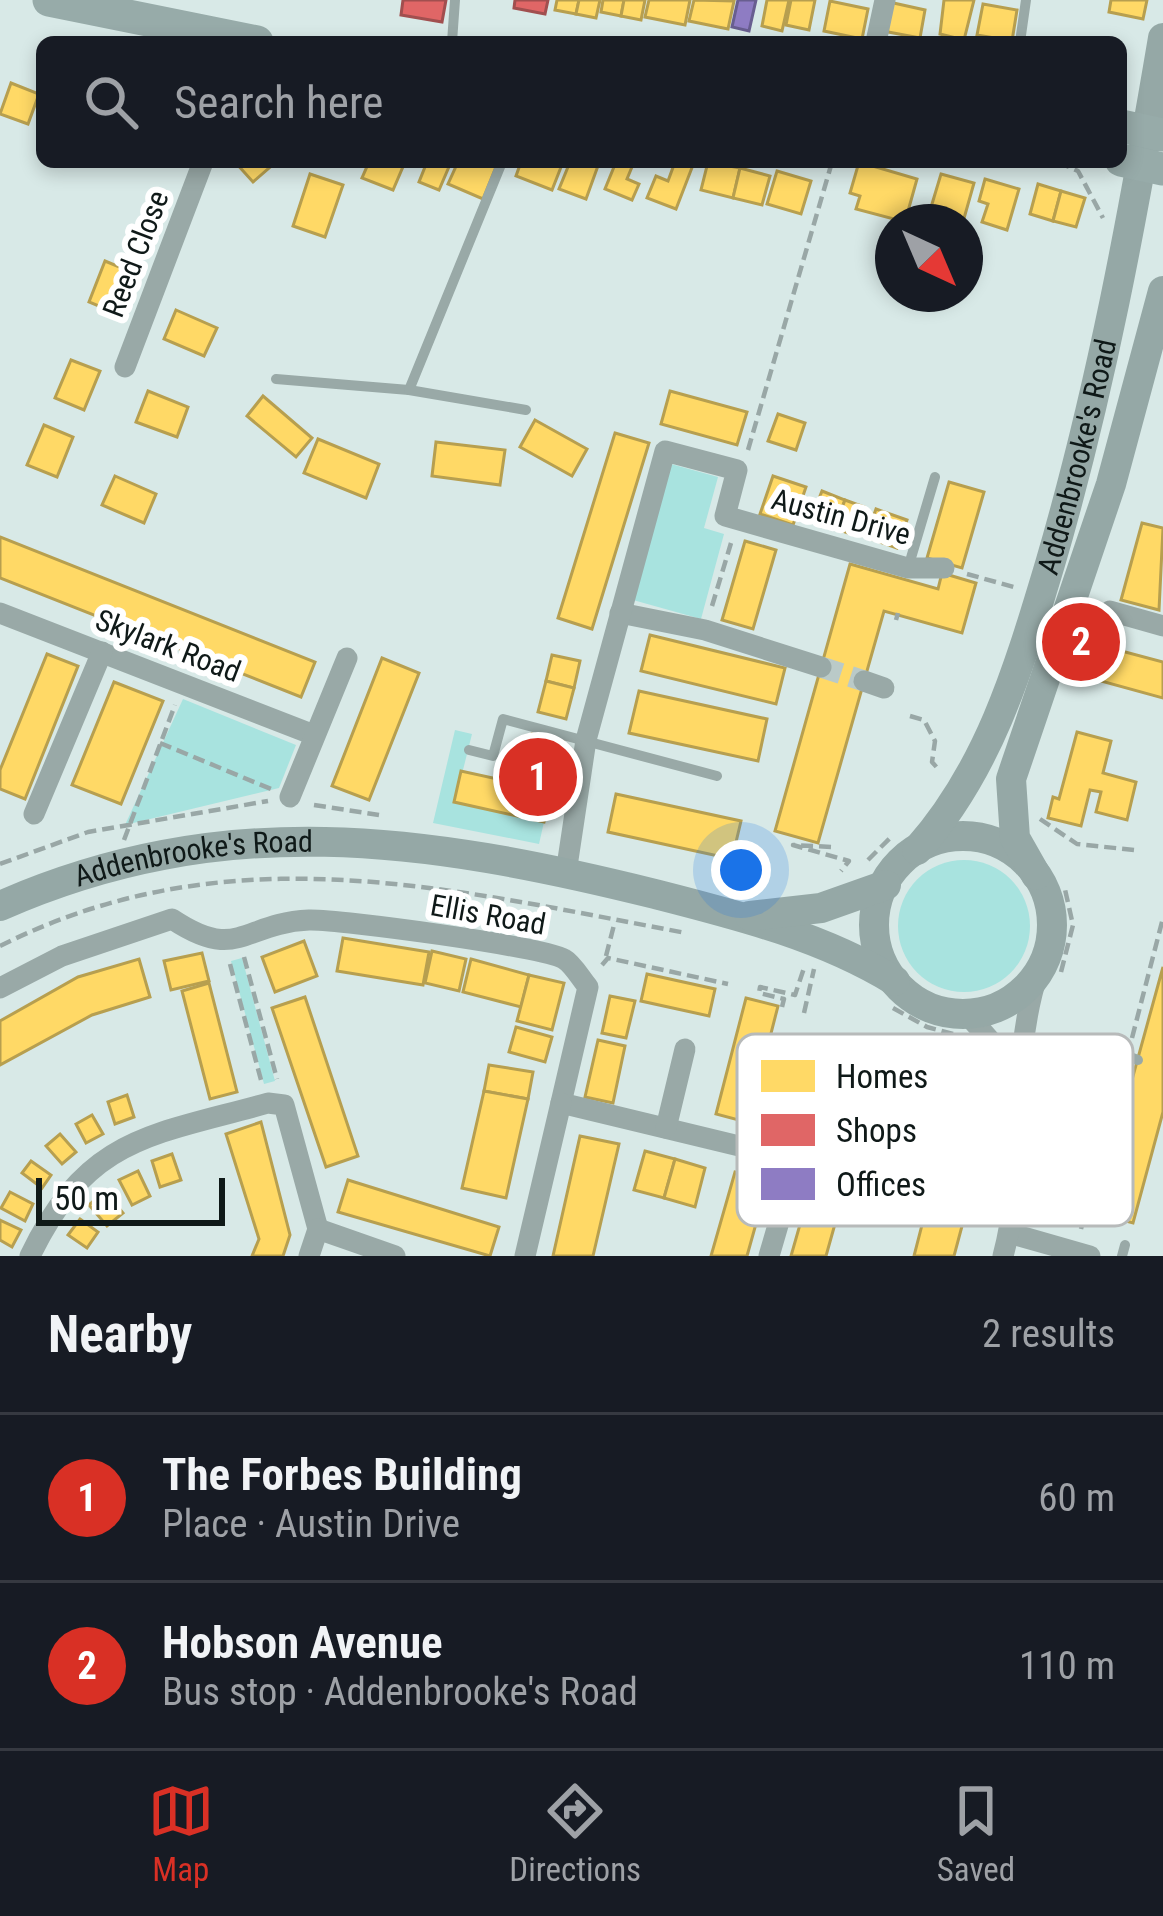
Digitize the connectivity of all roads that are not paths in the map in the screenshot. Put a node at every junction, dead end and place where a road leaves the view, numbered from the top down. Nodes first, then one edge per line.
1 (49, 0) edge
2 (455, 0) edge
3 (885, 0) edge
4 (1026, 0) edge
5 (96, 4) edge
6 (223, 36) edge
7 (452, 36) edge
8 (877, 36) edge
9 (1021, 36) edge
10 (1163, 38) edge
11 (1143, 147) edge
12 (201, 168) edge
13 (500, 168) edge
14 (1163, 291) edge
15 (125, 367) dead end
16 (276, 380) dead end
17 (410, 390) junction
18 (526, 410) dead end
19 (935, 476) dead end
20 (908, 568) junction
21 (944, 568) road end
22 (1110, 611) dead end
23 (0, 613) edge
24 (620, 613) junction
25 (1163, 626) edge
26 (102, 652) junction
27 (347, 658) dead end
28 (821, 668) tunnel mouth
29 (314, 735) junction
30 (586, 740) junction
31 (469, 749) dead end
32 (717, 776) dead end
33 (290, 797) road end
34 (34, 814) dead end
35 (908, 840) junction
36 (566, 873) junction
37 (875, 874) junction
38 (1048, 876) junction
39 (0, 906) edge
40 (744, 917) junction
41 (1049, 975) junction
42 (895, 981) junction
43 (0, 988) edge
44 (967, 1014) junction
45 (983, 1034) edge
46 (1032, 1034) edge
47 (685, 1049) dead end
48 (561, 1103) junction
49 (666, 1128) junction
50 (737, 1145) edge
51 (778, 1226) edge
52 (1011, 1226) edge
53 (318, 1229) junction
54 (1010, 1233) junction
55 (30, 1256) edge
56 (309, 1256) edge
57 (395, 1256) edge
58 (525, 1256) edge
59 (769, 1256) edge
60 (1003, 1256) edge
61 (1090, 1256) edge

1 - 5 main road
2 - 7 lane
3 - 8 street
4 - 9 lane
5 - 6 main road
10 - 11 street, Addenbrooke's Road
11 - 35 street, Addenbrooke's Road
12 - 15 street, Reed Close
13 - 17 lane
14 - 38 street, Addenbrooke's Road
16 - 17 lane
17 - 18 lane
19 - 20 lane
20 - 21 street, Austin Drive
20 - 24 street, Austin Drive
22 - 25 street
23 - 26 street, Skylark Road
24 - 28 street
24 - 30 street, Austin Drive
26 - 29 street, Skylark Road
26 - 34 street
27 - 29 street
29 - 33 street
30 - 31 lane
30 - 32 lane
30 - 36 street, Austin Drive
35 - 37 street, Addenbrooke's Road
35 - 38 street
36 - 39 street, Addenbrooke's Road
36 - 40 street, Addenbrooke's Road
37 - 40 street, Addenbrooke's Road
37 - 42 street
38 - 41 street, Addenbrooke's Road
40 - 42 street, Addenbrooke's Road
41 - 44 street
41 - 46 street
42 - 44 street, Addenbrooke's Road
43 - 48 street, Ellis Road
44 - 45 street
47 - 49 street
48 - 49 street
48 - 58 street
49 - 50 street
51 - 59 street
52 - 54 street
53 - 55 street
53 - 56 street
53 - 57 street
54 - 60 street
54 - 61 street

